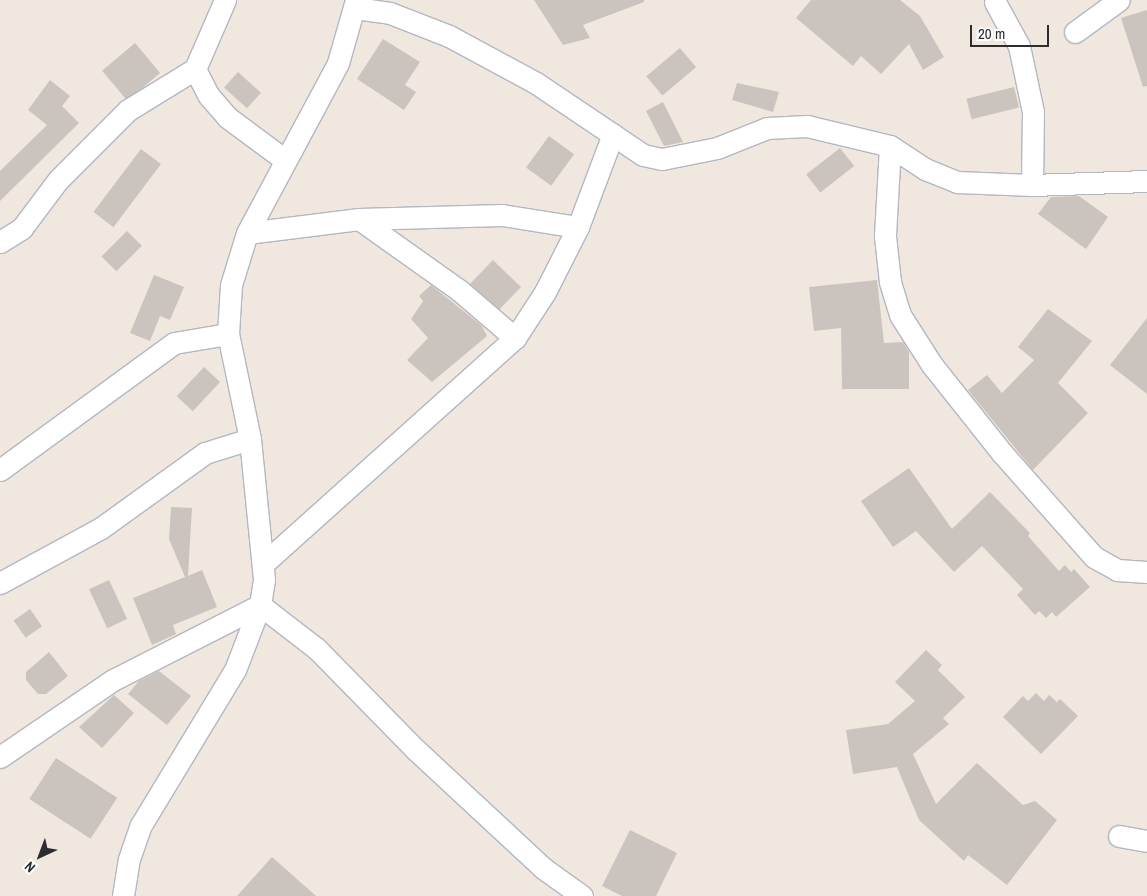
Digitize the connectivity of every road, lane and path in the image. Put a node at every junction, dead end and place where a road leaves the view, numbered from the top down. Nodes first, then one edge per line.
1 (225, 0) edge
2 (1119, 0) edge
3 (995, 2) dead end
4 (355, 4) edge
5 (1075, 32) dead end
6 (195, 69) junction
7 (613, 134) junction
8 (890, 146) junction
9 (285, 160) junction
10 (1147, 181) edge
11 (1032, 184) junction
12 (359, 219) junction
13 (578, 228) junction
14 (247, 233) junction
15 (0, 242) edge
16 (228, 334) junction
17 (515, 338) junction
18 (250, 439) junction
19 (0, 470) edge
20 (263, 564) junction
21 (1147, 572) edge
22 (0, 583) edge
23 (260, 605) junction
24 (0, 757) edge
25 (1119, 836) dead end
26 (1147, 841) edge
27 (123, 896) edge
28 (582, 896) edge

1 - 6 street
2 - 5 street
3 - 11 street
4 - 7 street
4 - 9 street
6 - 9 street
6 - 15 street
7 - 8 street
7 - 13 street
8 - 11 street
8 - 21 street
9 - 14 street
10 - 11 street
12 - 13 street
12 - 14 street
12 - 17 street
13 - 17 street
14 - 16 street
16 - 18 street
16 - 19 street
17 - 20 street
18 - 20 street
18 - 22 street
20 - 23 street
23 - 24 street
23 - 27 street
23 - 28 street
25 - 26 street

